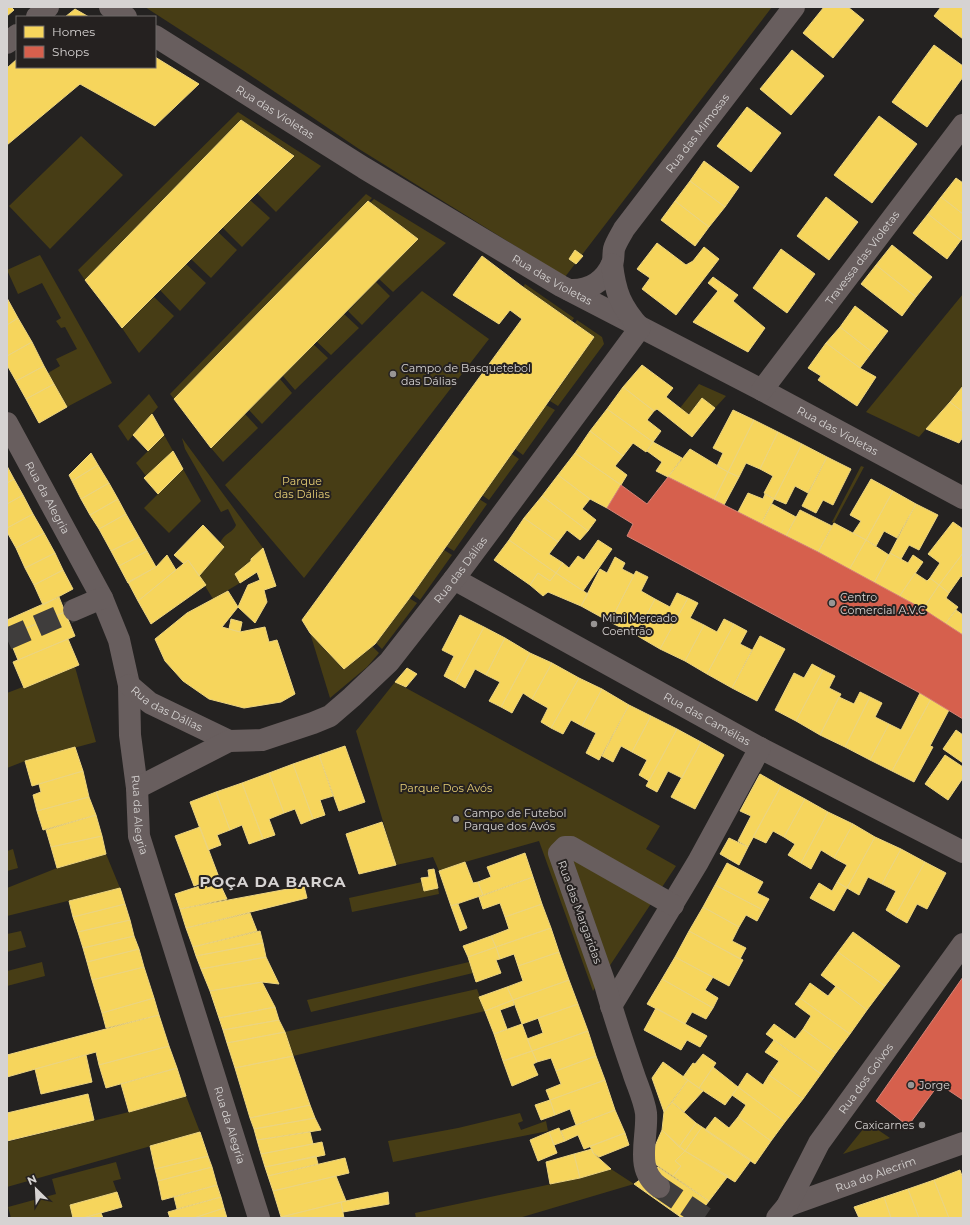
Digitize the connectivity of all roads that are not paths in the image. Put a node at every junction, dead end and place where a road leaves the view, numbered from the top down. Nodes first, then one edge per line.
1 (48, 7) edge
2 (110, 7) edge
3 (794, 7) edge
4 (38, 16) edge
5 (124, 16) edge
6 (16, 36) edge
7 (156, 37) edge
8 (7, 44) edge
9 (963, 125) edge
10 (612, 264) junction
11 (569, 290) junction
12 (640, 328) junction
13 (762, 390) junction
14 (7, 423) edge
15 (963, 498) edge
16 (454, 579) junction
17 (102, 598) junction
18 (74, 610) tunnel mouth
19 (129, 685) junction
20 (229, 741) junction
21 (760, 748) junction
22 (137, 788) junction
23 (963, 852) edge
24 (674, 905) junction
25 (963, 944) edge
26 (611, 1006) junction
27 (963, 1143) edge
28 (659, 1186) tunnel mouth
29 (782, 1212) edge
30 (259, 1218) edge

1 - 4 street
2 - 5 street
3 - 10 street, Rua das Mimosas
6 - 8 street
7 - 11 street, Rua das Violetas
9 - 13 street, Travessa das Violetas
10 - 11 street, Rua das Mimosas
10 - 12 street, Rua das Mimosas
11 - 12 street, Rua das Violetas
12 - 13 street, Rua das Violetas
12 - 16 street, Rua das Dálias
13 - 15 street, Rua das Violetas
14 - 17 street, Rua da Alegria
16 - 20 street, Rua das Dálias
16 - 21 street, Rua das Camélias
17 - 18 street
17 - 19 street, Rua da Alegria
19 - 20 street, Rua das Dálias
19 - 22 street, Rua da Alegria
20 - 22 street, Rua das Dálias
21 - 23 street, Rua das Camélias
21 - 24 street
22 - 30 street, Rua da Alegria
24 - 26 street
24 - 26 street, Rua das Margaridas
25 - 29 street, Rua dos Goivos
26 - 28 street, Rua das Margaridas
27 - 29 street, Rua do Alecrim

